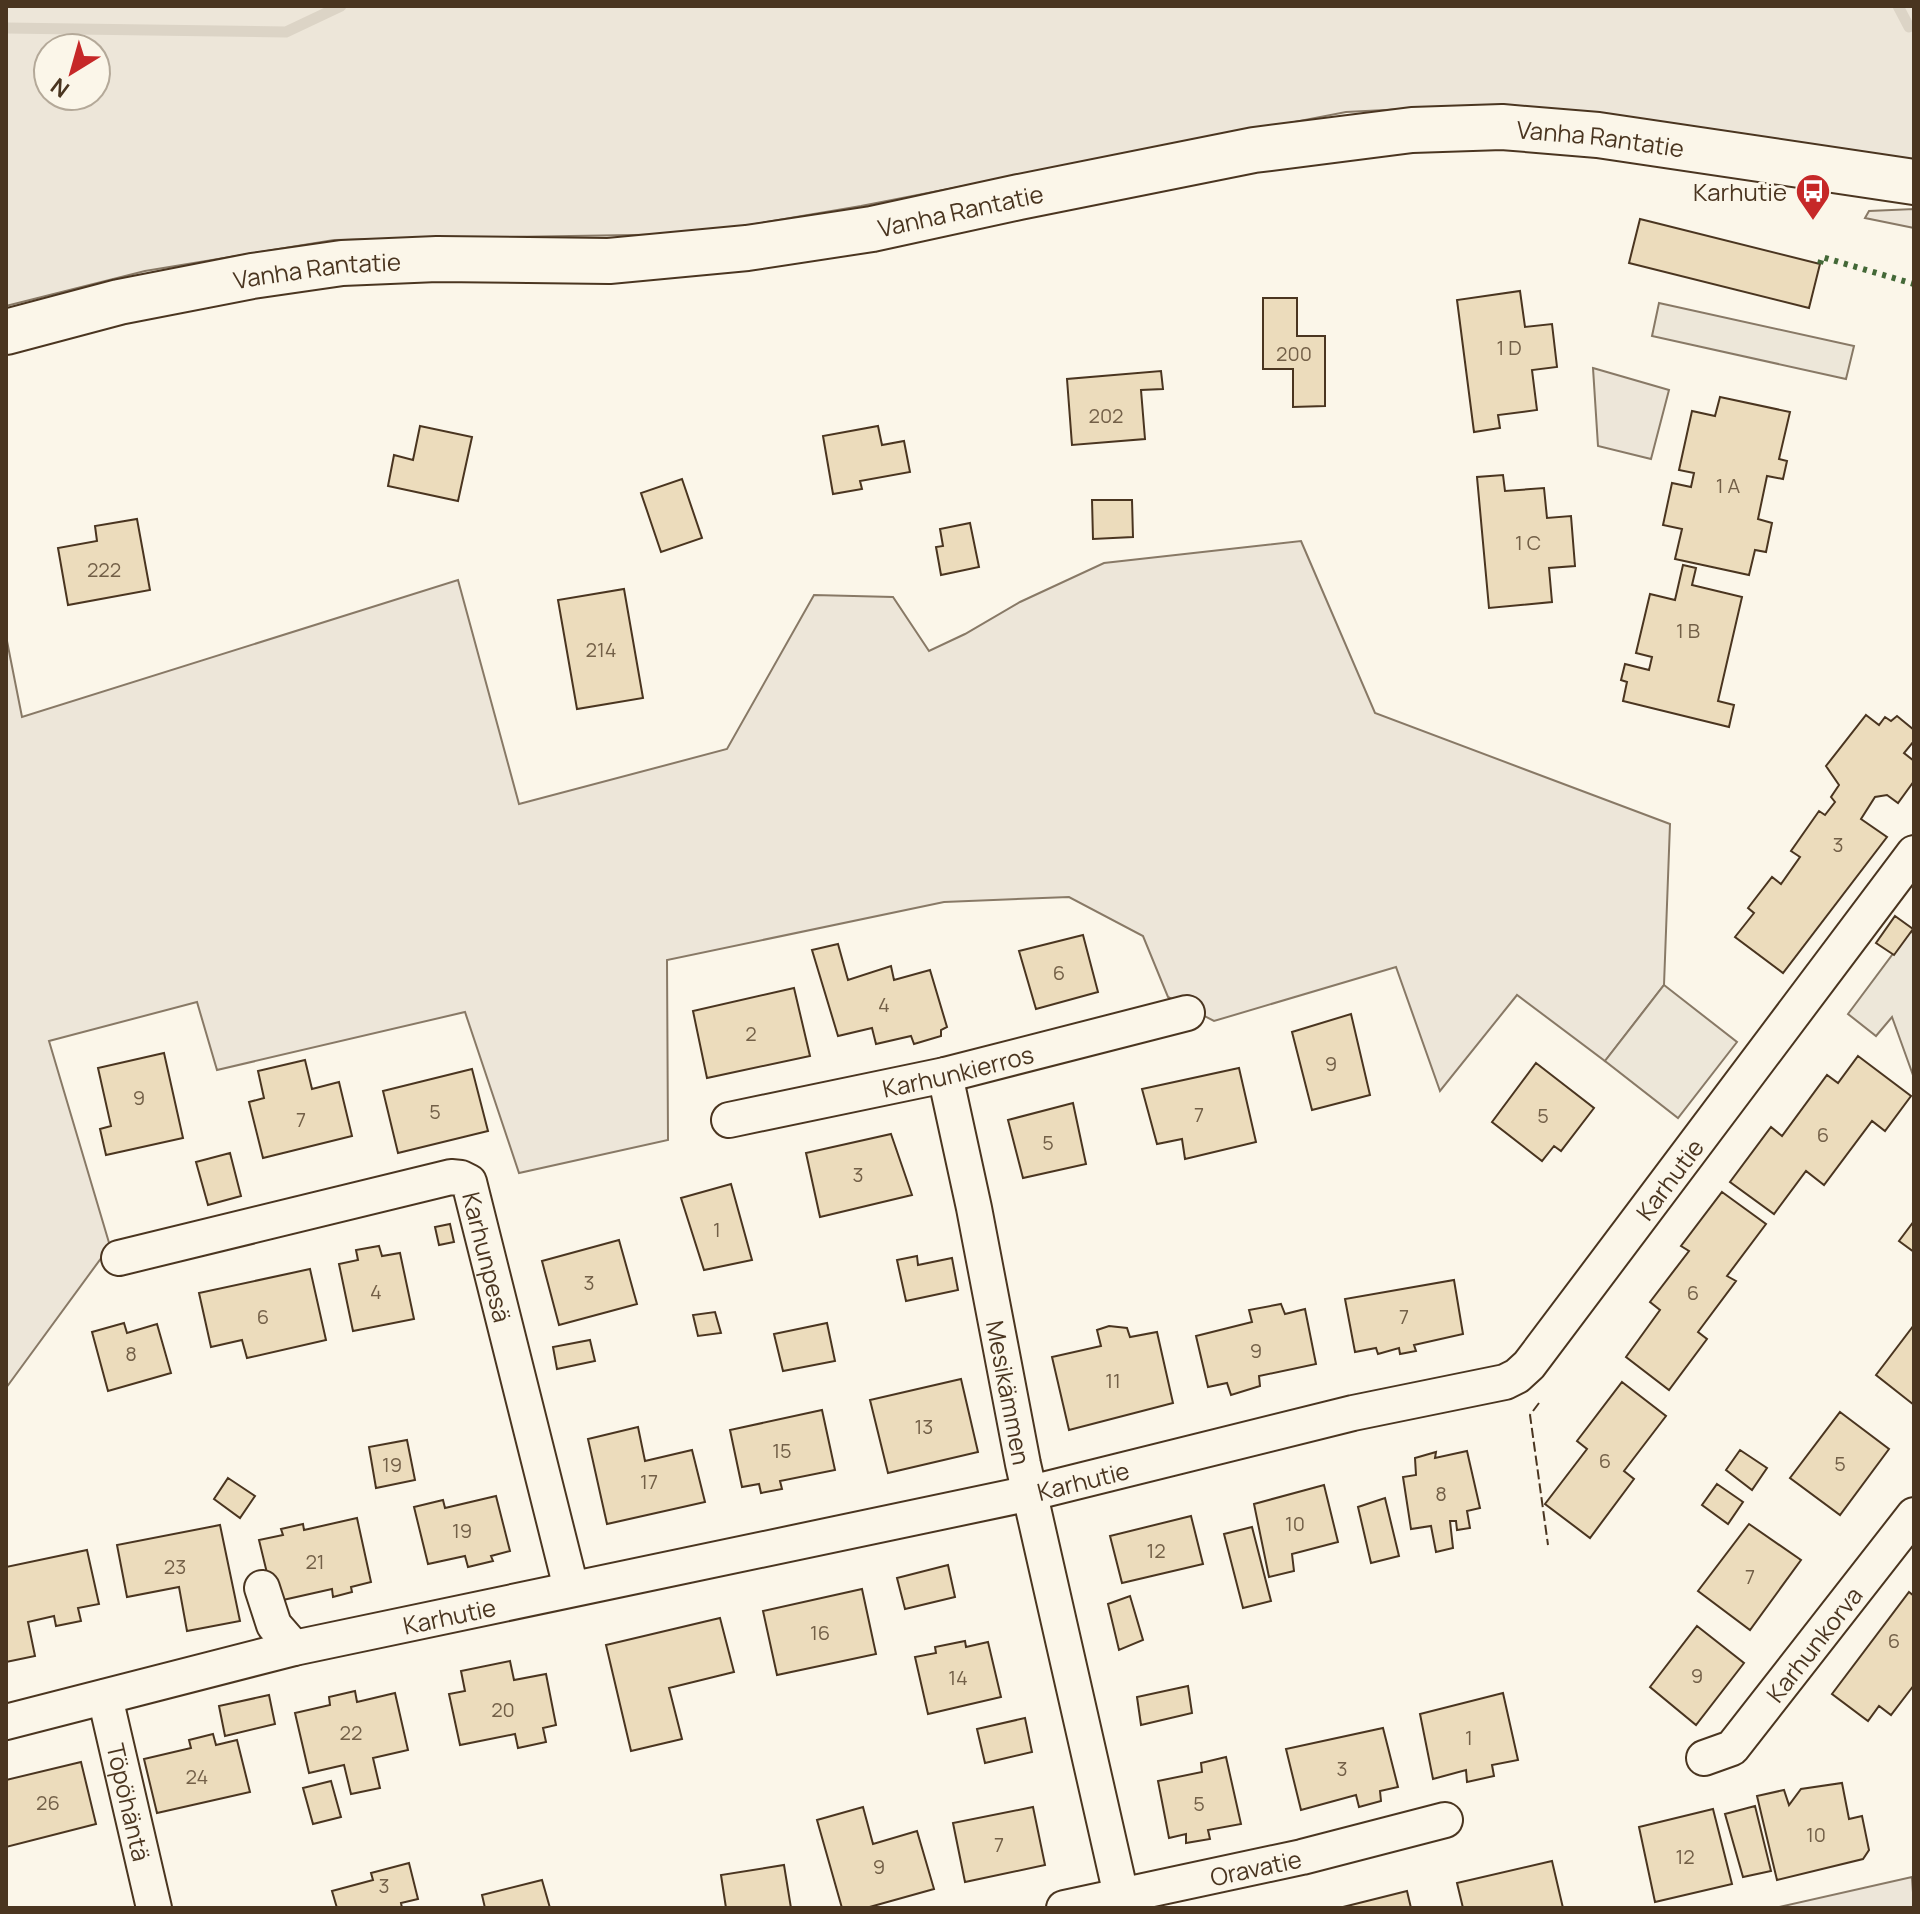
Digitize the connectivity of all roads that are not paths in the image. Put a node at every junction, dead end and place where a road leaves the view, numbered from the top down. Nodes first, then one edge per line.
1 (1914, 182) edge
2 (6, 332) edge
3 (1914, 853) edge
4 (1187, 1013) dead end
5 (945, 1075) junction
6 (729, 1120) dead end
7 (119, 1258) dead end
8 (1031, 1493) junction
9 (1914, 1515) edge
10 (262, 1588) dead end
11 (571, 1588) junction
12 (294, 1648) junction
13 (105, 1697) junction
14 (6, 1722) edge
15 (1704, 1758) dead end
16 (1445, 1820) dead end
17 (1121, 1895) junction
18 (154, 1908) edge
19 (1064, 1908) edge

1 - 2 main road, Vanha Rantatie
3 - 8 street, Karhutie
4 - 5 street, Karhunkierros
5 - 6 street, Karhunkierros
5 - 8 street, Mesikämmen
7 - 11 street, Karhunpesä
8 - 11 street, Karhutie
8 - 17 street, Mesikämmen
9 - 15 street, Karhunkorva
10 - 12 street
11 - 12 street, Karhutie
12 - 13 street, Karhutie
13 - 14 street, Karhutie
13 - 18 street, Töpöhäntä
16 - 17 street, Oravatie
17 - 19 street, Oravatie

